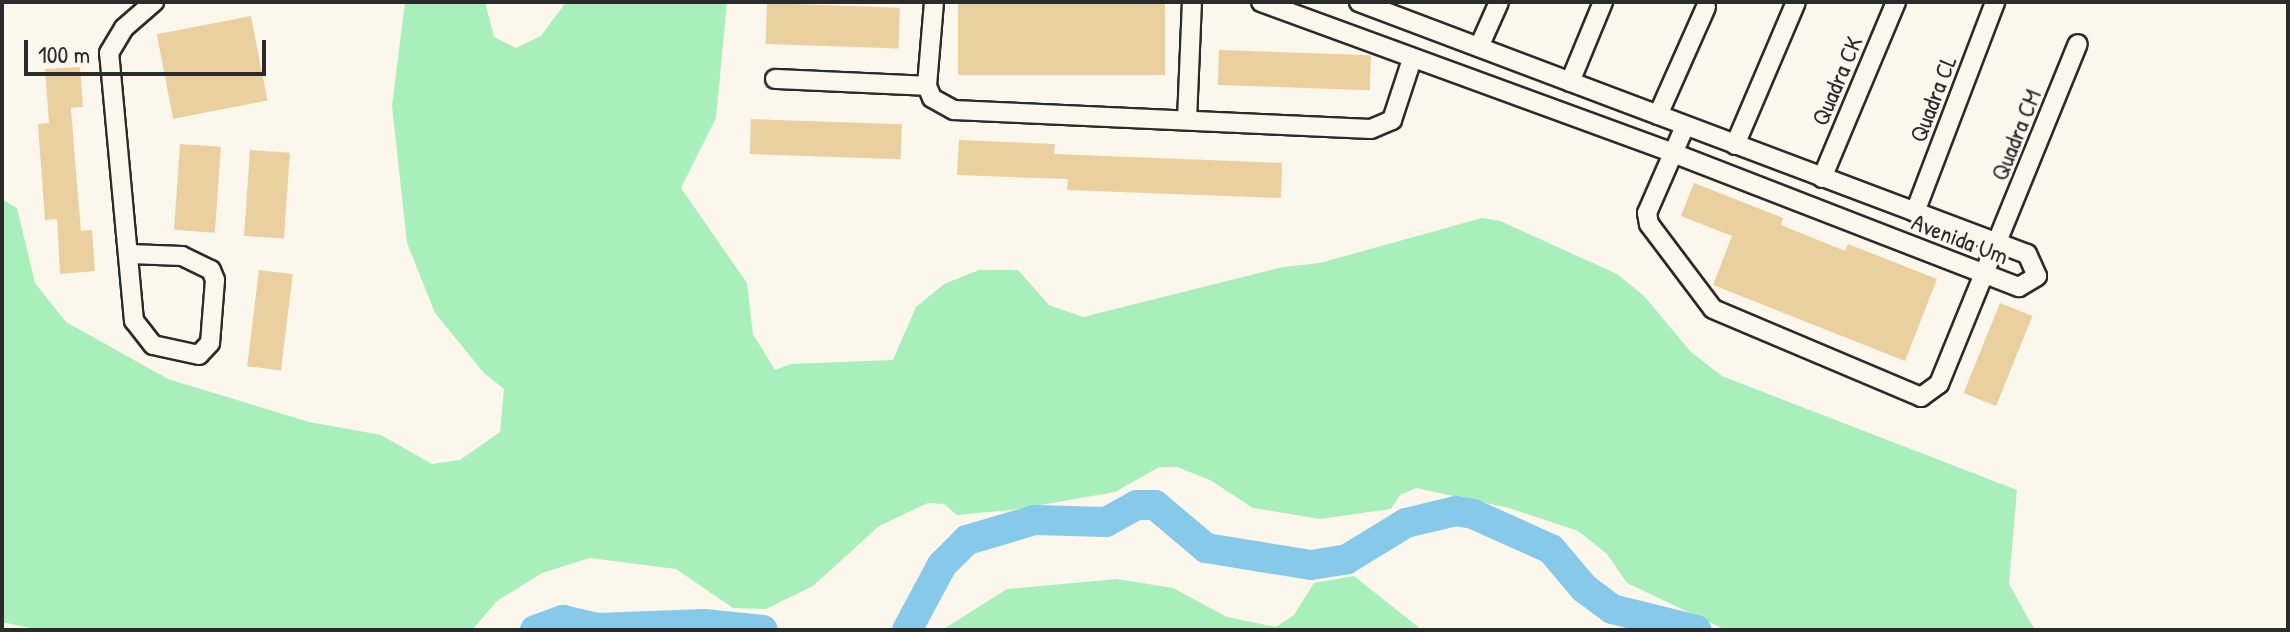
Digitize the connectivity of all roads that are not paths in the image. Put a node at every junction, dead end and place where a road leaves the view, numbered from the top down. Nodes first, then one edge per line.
1 (154, 2) edge
2 (934, 2) edge
3 (1192, 2) edge
4 (1261, 2) edge
5 (1359, 2) edge
6 (1499, 2) edge
7 (1603, 2) edge
8 (1796, 2) edge
9 (1896, 2) edge
10 (1995, 2) edge
11 (1706, 7) dead end
12 (1401, 9) edge
13 (2078, 44) dead end
14 (1479, 47) junction
15 (1412, 59) junction
16 (775, 79) dead end
17 (1570, 82) junction
18 (927, 86) junction
19 (1658, 115) junction
20 (1187, 120) junction
21 (1685, 126) junction
22 (1735, 145) junction
23 (1673, 153) junction
24 (1822, 178) junction
25 (1915, 212) junction
26 (1999, 244) junction
27 (130, 254) junction
28 (1985, 275) junction

1 - 27 street
2 - 18 street
3 - 20 street
4 - 15 street, Avenida Um
5 - 12 street, Avenida Um
6 - 14 street
7 - 17 street
8 - 22 street
9 - 24 street, Quadra CK
10 - 25 street, Quadra CL
11 - 19 street
12 - 14 street, Avenida Um
13 - 26 street, Quadra CM
14 - 17 street, Avenida Um
15 - 20 street
15 - 23 street, Avenida Um
16 - 18 street
17 - 19 street, Avenida Um
18 - 20 street
19 - 21 street, Avenida Um
21 - 22 street, Avenida Um
21 - 23 street
22 - 24 street, Avenida Um
23 - 28 street, Avenida Um
23 - 28 street, Quadra CM
24 - 25 street, Avenida Um
25 - 26 street, Avenida Um
26 - 28 street, Quadra CM
26 - 28 street, Avenida Um
27 - 27 street

